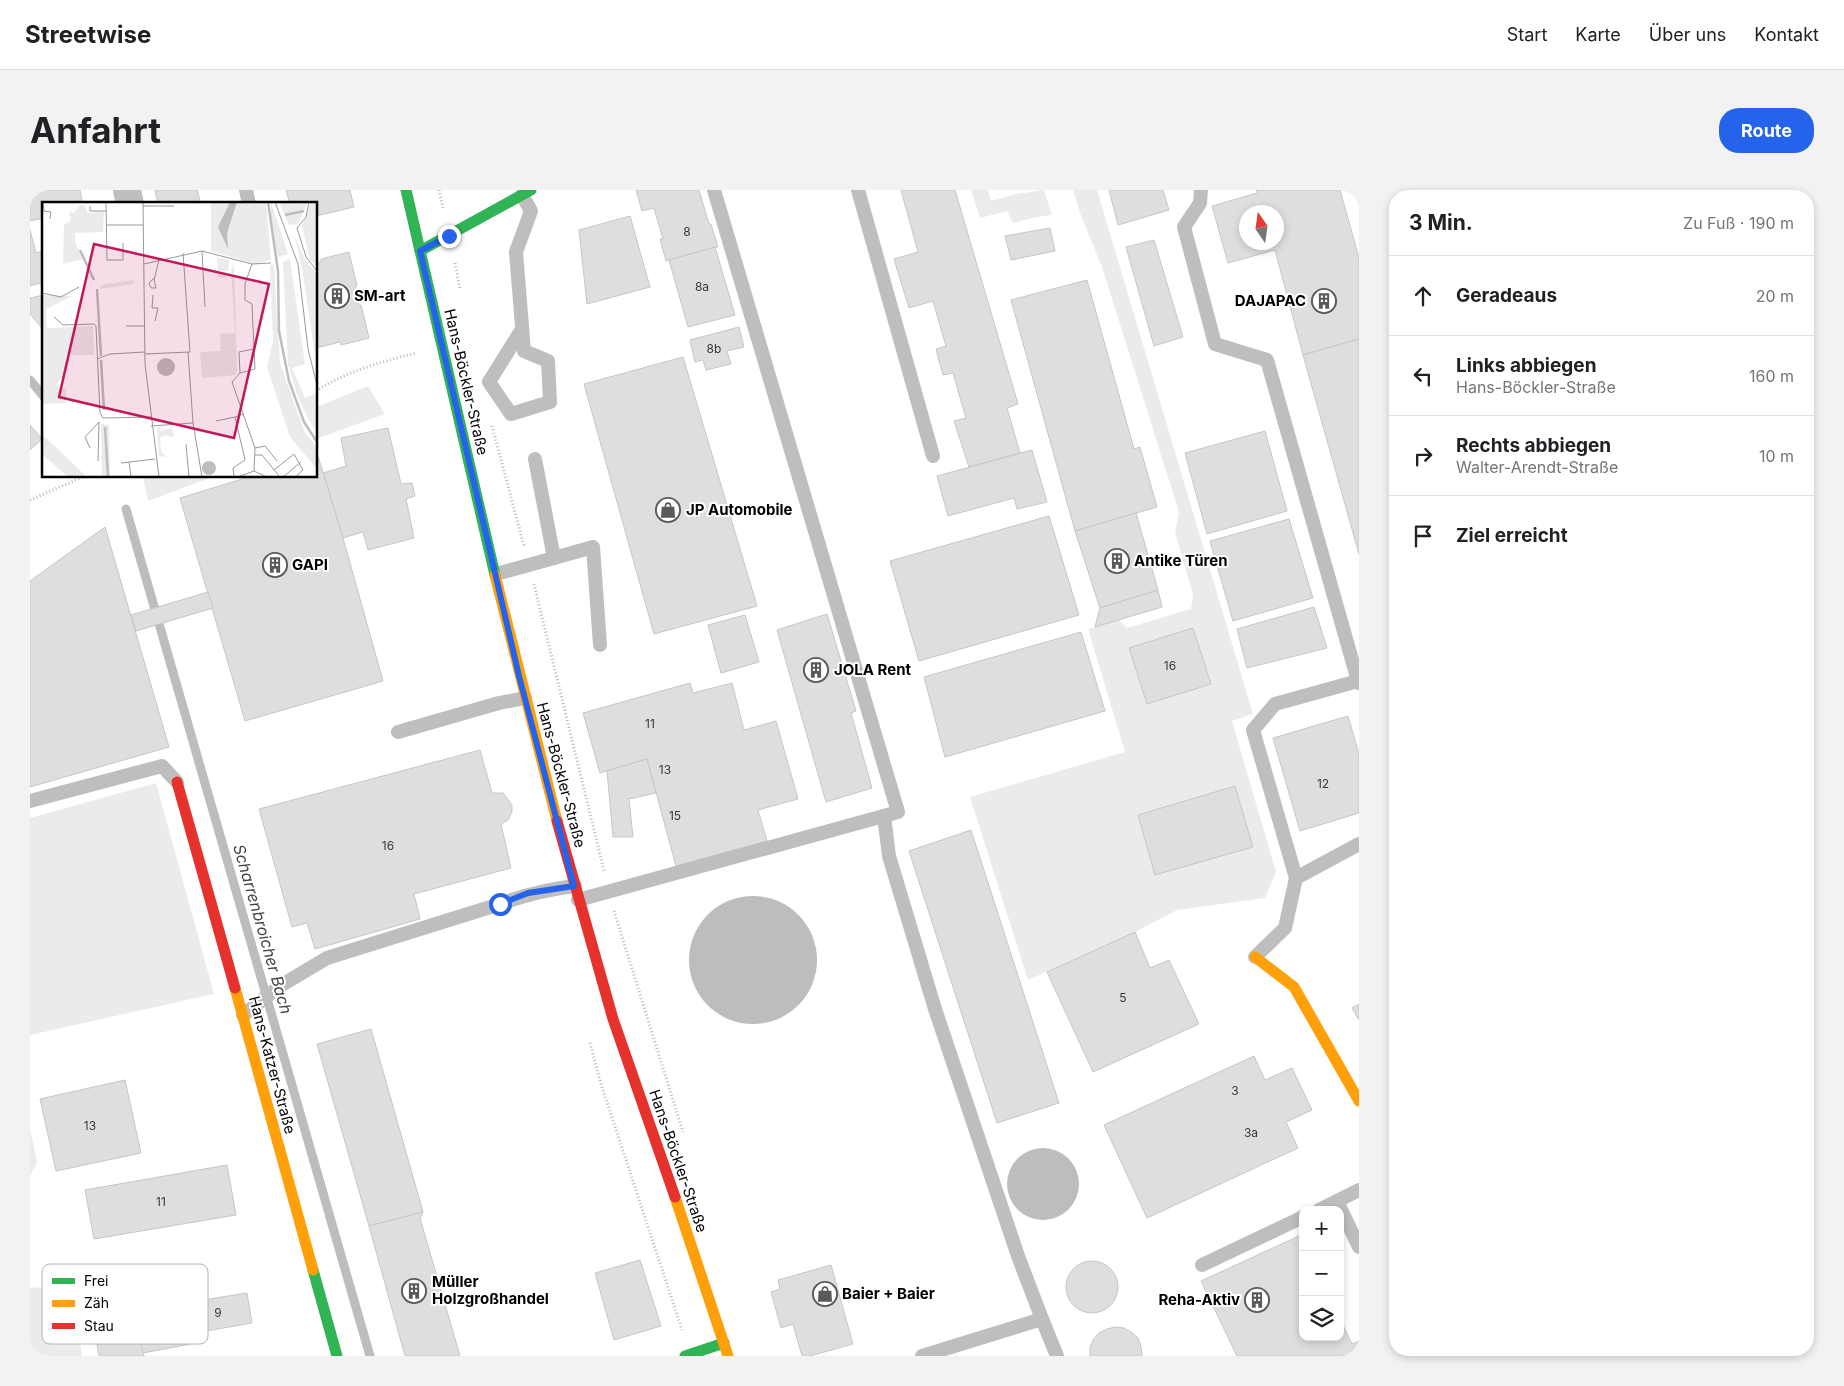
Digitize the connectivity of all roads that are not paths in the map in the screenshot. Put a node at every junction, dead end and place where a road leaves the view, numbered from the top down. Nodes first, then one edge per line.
1 (406, 190) edge
2 (714, 190) edge
3 (858, 190) edge
4 (1201, 190) edge
5 (526, 192) edge
6 (420, 251) junction
7 (522, 330) junction
8 (933, 456) dead end
9 (535, 459) dead end
10 (554, 558) junction
11 (496, 574) junction
12 (600, 645) dead end
13 (1359, 682) edge
14 (525, 698) junction
15 (398, 732) dead end
16 (176, 782) joint
17 (30, 801) edge
18 (884, 816) junction
19 (1359, 844) edge
20 (1296, 878) junction
21 (574, 886) junction
22 (578, 900) junction
23 (1255, 956) joint
24 (243, 1015) junction
25 (1359, 1101) edge
26 (1359, 1190) edge
27 (1337, 1201) junction
28 (1327, 1206) edge
29 (1299, 1219) edge
30 (1359, 1247) edge
31 (1202, 1264) dead end
32 (1042, 1319) junction
33 (724, 1343) junction
34 (337, 1356) edge
35 (685, 1356) edge
36 (728, 1356) edge
37 (922, 1356) edge
38 (1056, 1356) edge

1 - 6 street, Hans-Böckler-Straße
2 - 18 lane
3 - 8 lane
4 - 13 lane
5 - 6 street
5 - 7 lane
6 - 11 street, Hans-Böckler-Straße
7 - 7 lane
9 - 10 lane
10 - 11 lane
10 - 12 lane
11 - 14 street, Hans-Böckler-Straße
13 - 20 lane
14 - 15 lane
14 - 21 street, Hans-Böckler-Straße
16 - 17 lane
16 - 24 street, Hans-Katzer-Straße
18 - 22 lane
18 - 32 lane
19 - 20 lane
20 - 23 lane
21 - 22 street, Hans-Böckler-Straße
21 - 24 lane
22 - 33 street, Hans-Böckler-Straße
23 - 25 street
24 - 34 street, Hans-Katzer-Straße
26 - 27 lane
27 - 28 lane
27 - 30 lane
29 - 31 lane
32 - 37 lane
32 - 38 lane
33 - 35 street
33 - 36 street, Hans-Böckler-Straße

